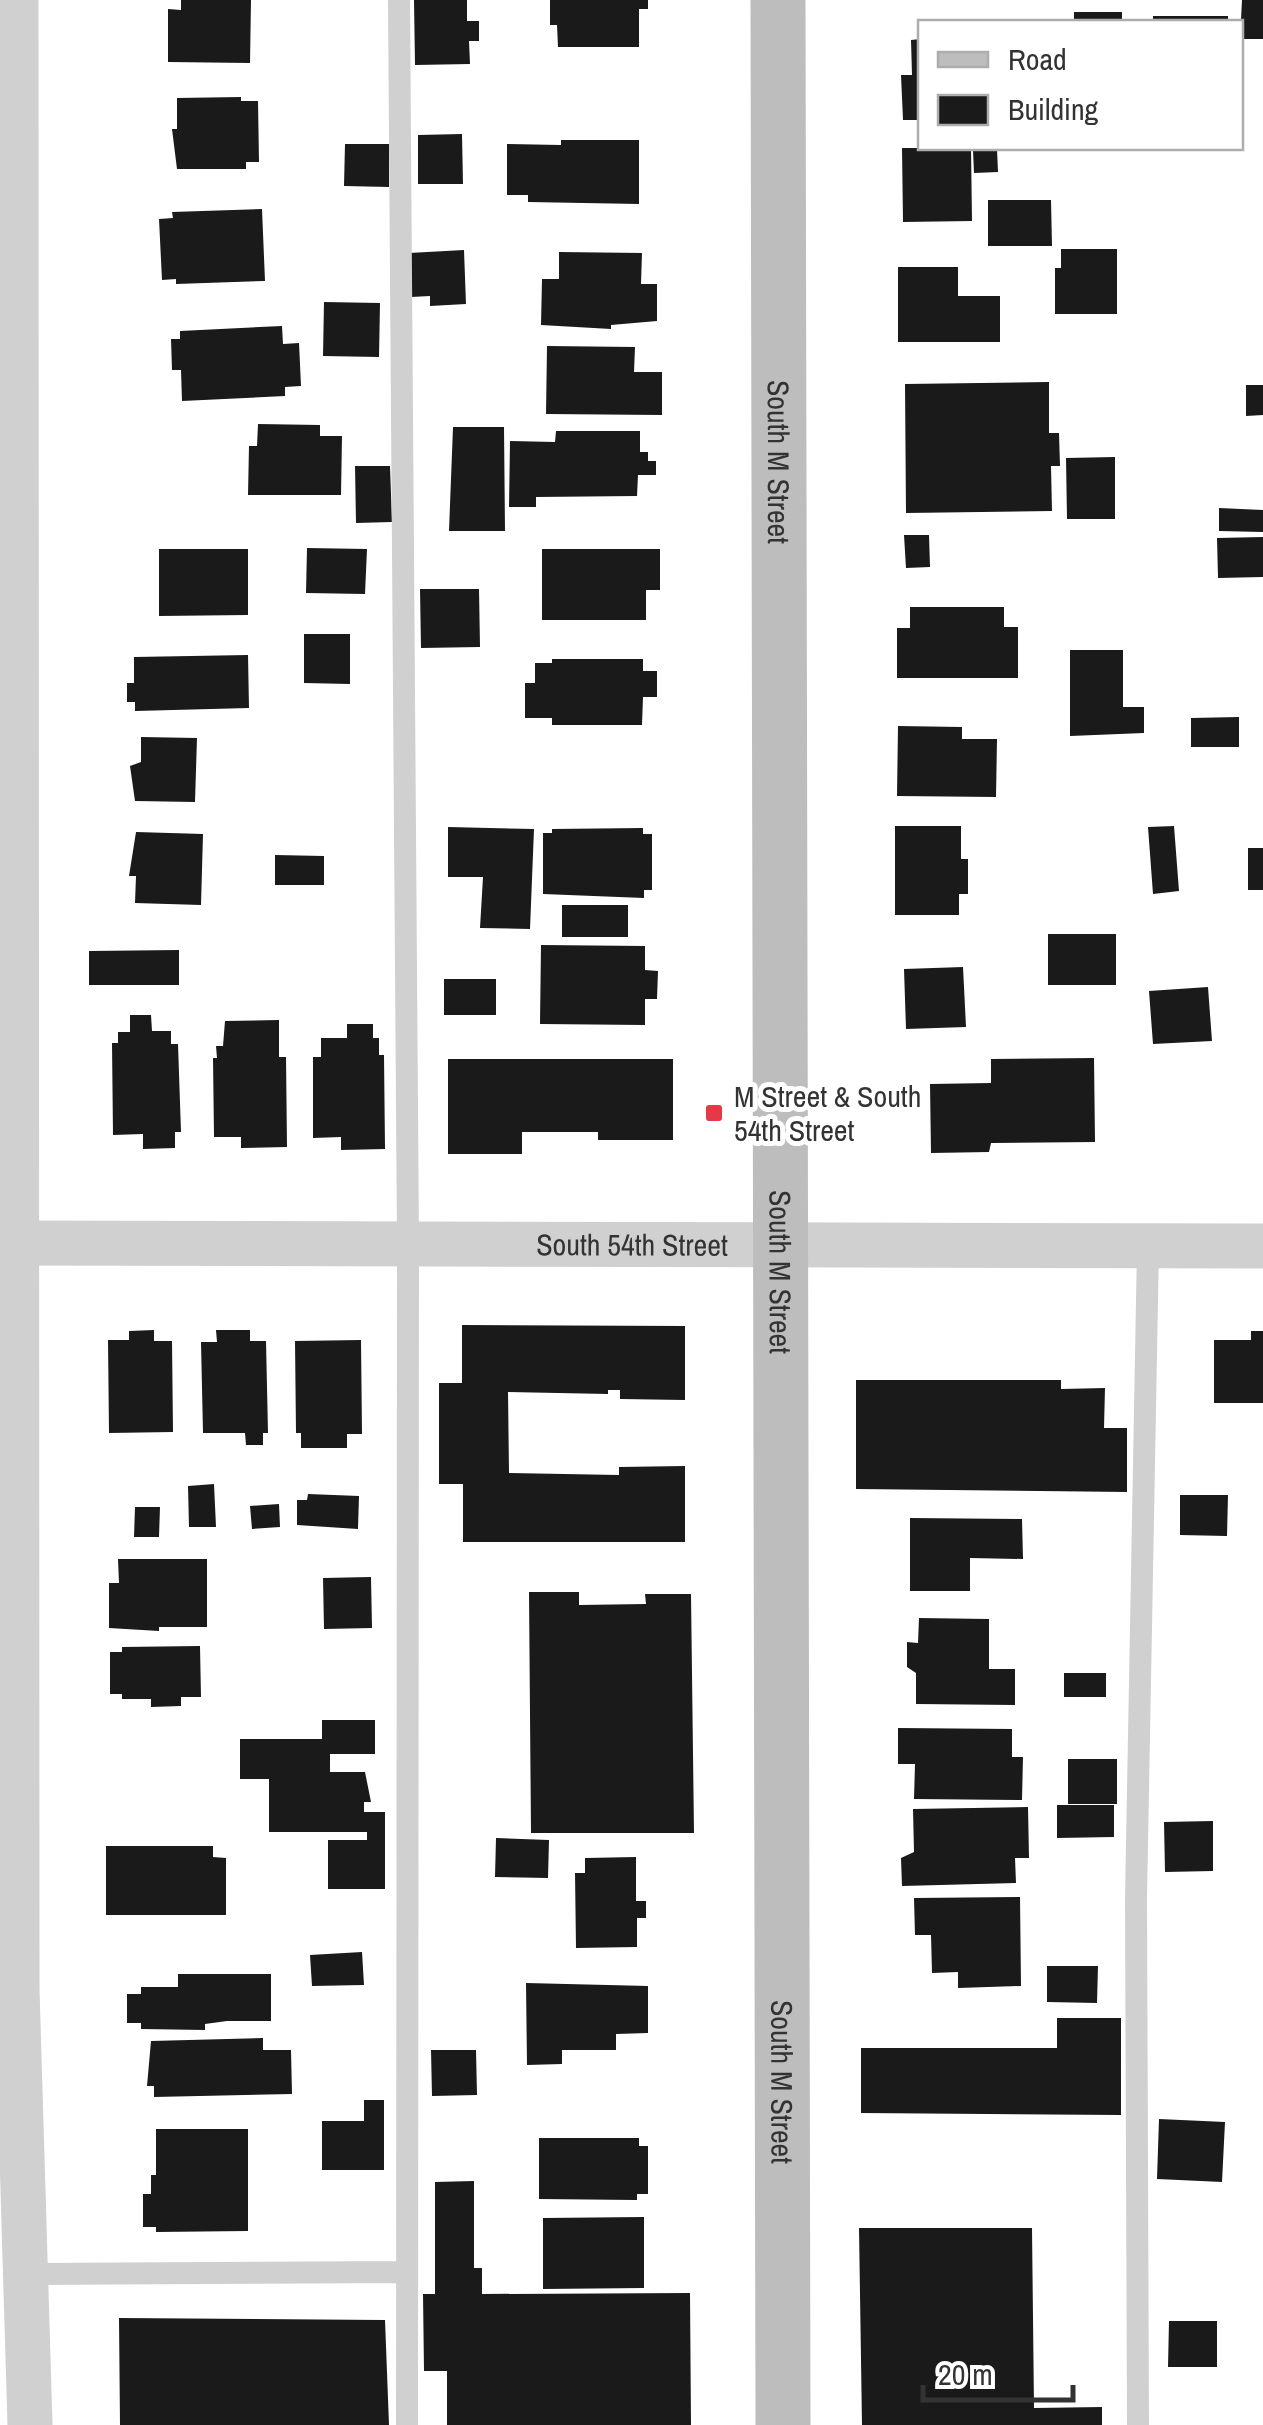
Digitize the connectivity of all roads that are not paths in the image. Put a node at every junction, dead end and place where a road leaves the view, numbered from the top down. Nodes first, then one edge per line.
1 (16, 0) edge
2 (399, 0) edge
3 (778, 0) edge
4 (8, 505) edge
5 (9, 1243) edge
6 (408, 1245) junction
7 (1148, 1246) junction
8 (1263, 1246) edge
9 (781, 1247) junction
10 (8, 1989) edge
11 (406, 2272) junction
12 (26, 2274) junction
13 (30, 2425) edge
14 (407, 2425) edge
15 (783, 2425) edge
16 (1138, 2425) edge

1 - 4 street
2 - 6 lane
3 - 9 street, South M Street
4 - 5 street
5 - 6 street, South 54th Street
5 - 10 street
6 - 9 street, South 54th Street
6 - 11 lane
7 - 8 street, South 54th Street
7 - 9 street, South 54th Street
7 - 16 lane
9 - 15 street, South M Street
10 - 12 street
11 - 12 lane
11 - 14 lane
12 - 13 street

